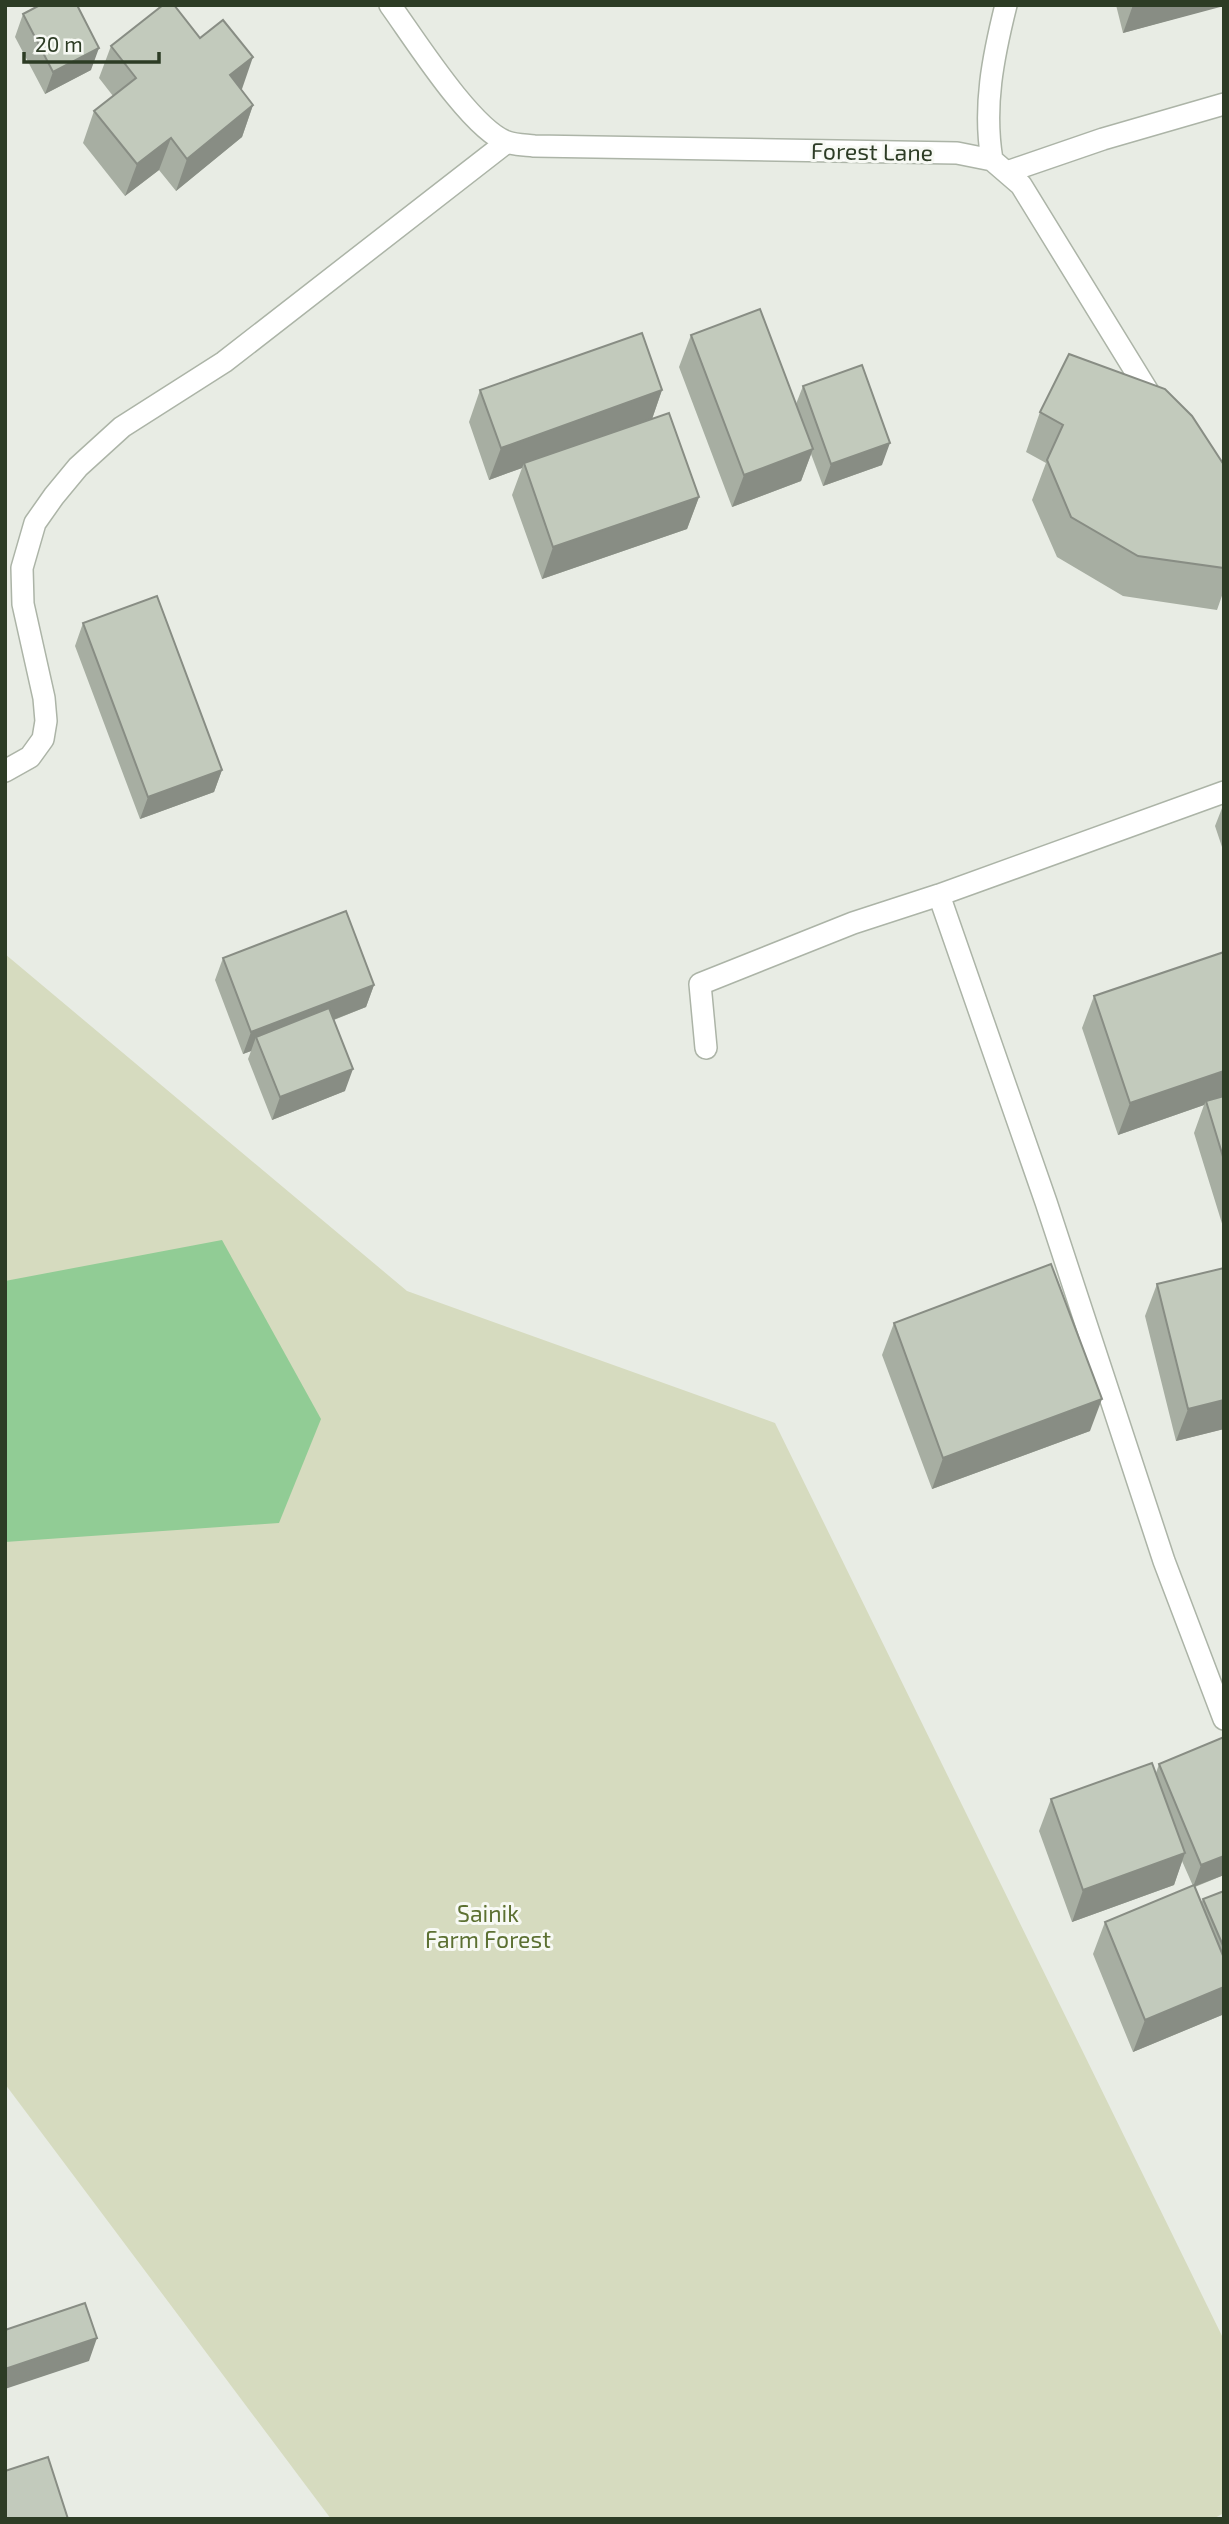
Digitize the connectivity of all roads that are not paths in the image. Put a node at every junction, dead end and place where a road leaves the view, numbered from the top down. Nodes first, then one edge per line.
1 (390, 5) edge
2 (1006, 5) edge
3 (1224, 104) edge
4 (507, 142) junction
5 (999, 166) junction
6 (1166, 421) edge
7 (5, 771) edge
8 (1224, 792) edge
9 (939, 895) junction
10 (706, 1048) dead end
11 (1224, 1719) edge

1 - 4 street
2 - 5 street
3 - 5 street
4 - 5 street, Forest Lane
4 - 7 street
5 - 6 street
8 - 9 street
9 - 10 street
9 - 11 street

